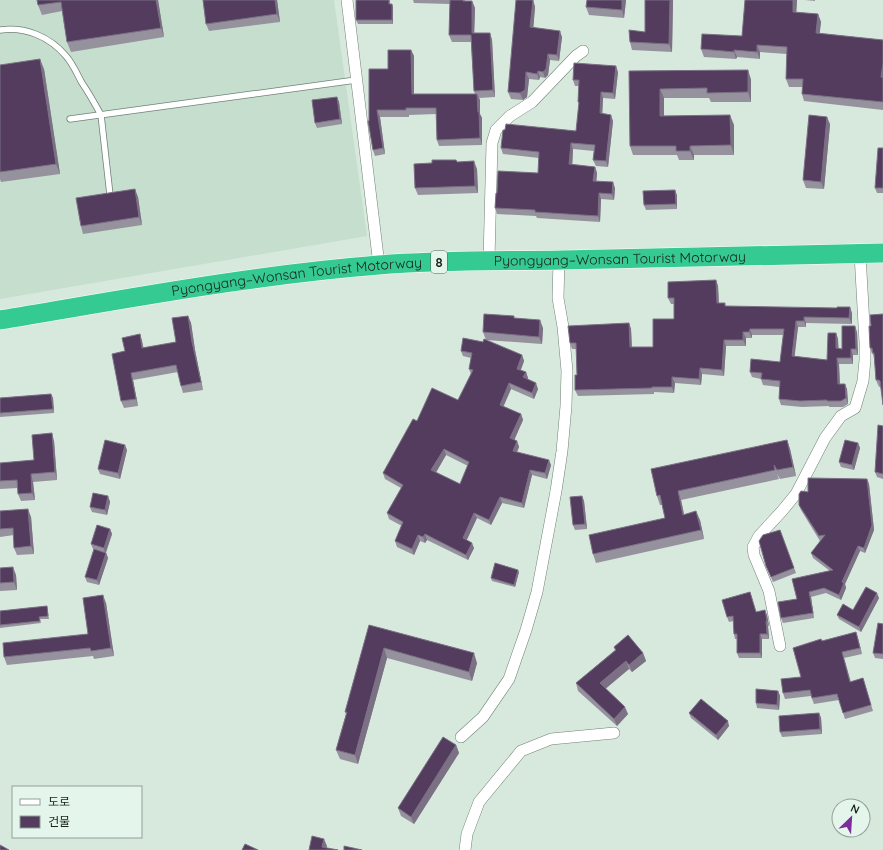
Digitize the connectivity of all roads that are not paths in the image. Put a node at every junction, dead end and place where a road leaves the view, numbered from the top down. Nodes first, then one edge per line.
1 (347, 0) edge
2 (0, 30) edge
3 (583, 51) dead end
4 (356, 80) junction
5 (101, 115) junction
6 (70, 119) dead end
7 (110, 195) edge
8 (883, 253) edge
9 (860, 254) junction
10 (489, 260) junction
11 (558, 260) junction
12 (379, 265) junction
13 (0, 320) edge
14 (780, 646) dead end
15 (614, 733) dead end
16 (462, 737) dead end
17 (465, 850) edge

1 - 4 street
2 - 5 lane
3 - 10 street
4 - 5 lane
4 - 12 street
5 - 6 lane
5 - 7 lane
8 - 9 highway, Pyongyang–Wonsan Tourist Motorway / 8
9 - 11 highway, Pyongyang–Wonsan Tourist Motorway / 8
9 - 14 street
10 - 11 highway, Pyongyang–Wonsan Tourist Motorway / 8
10 - 12 highway, Pyongyang–Wonsan Tourist Motorway / 8
11 - 16 street
12 - 13 highway, Pyongyang–Wonsan Tourist Motorway / 8
15 - 17 street

